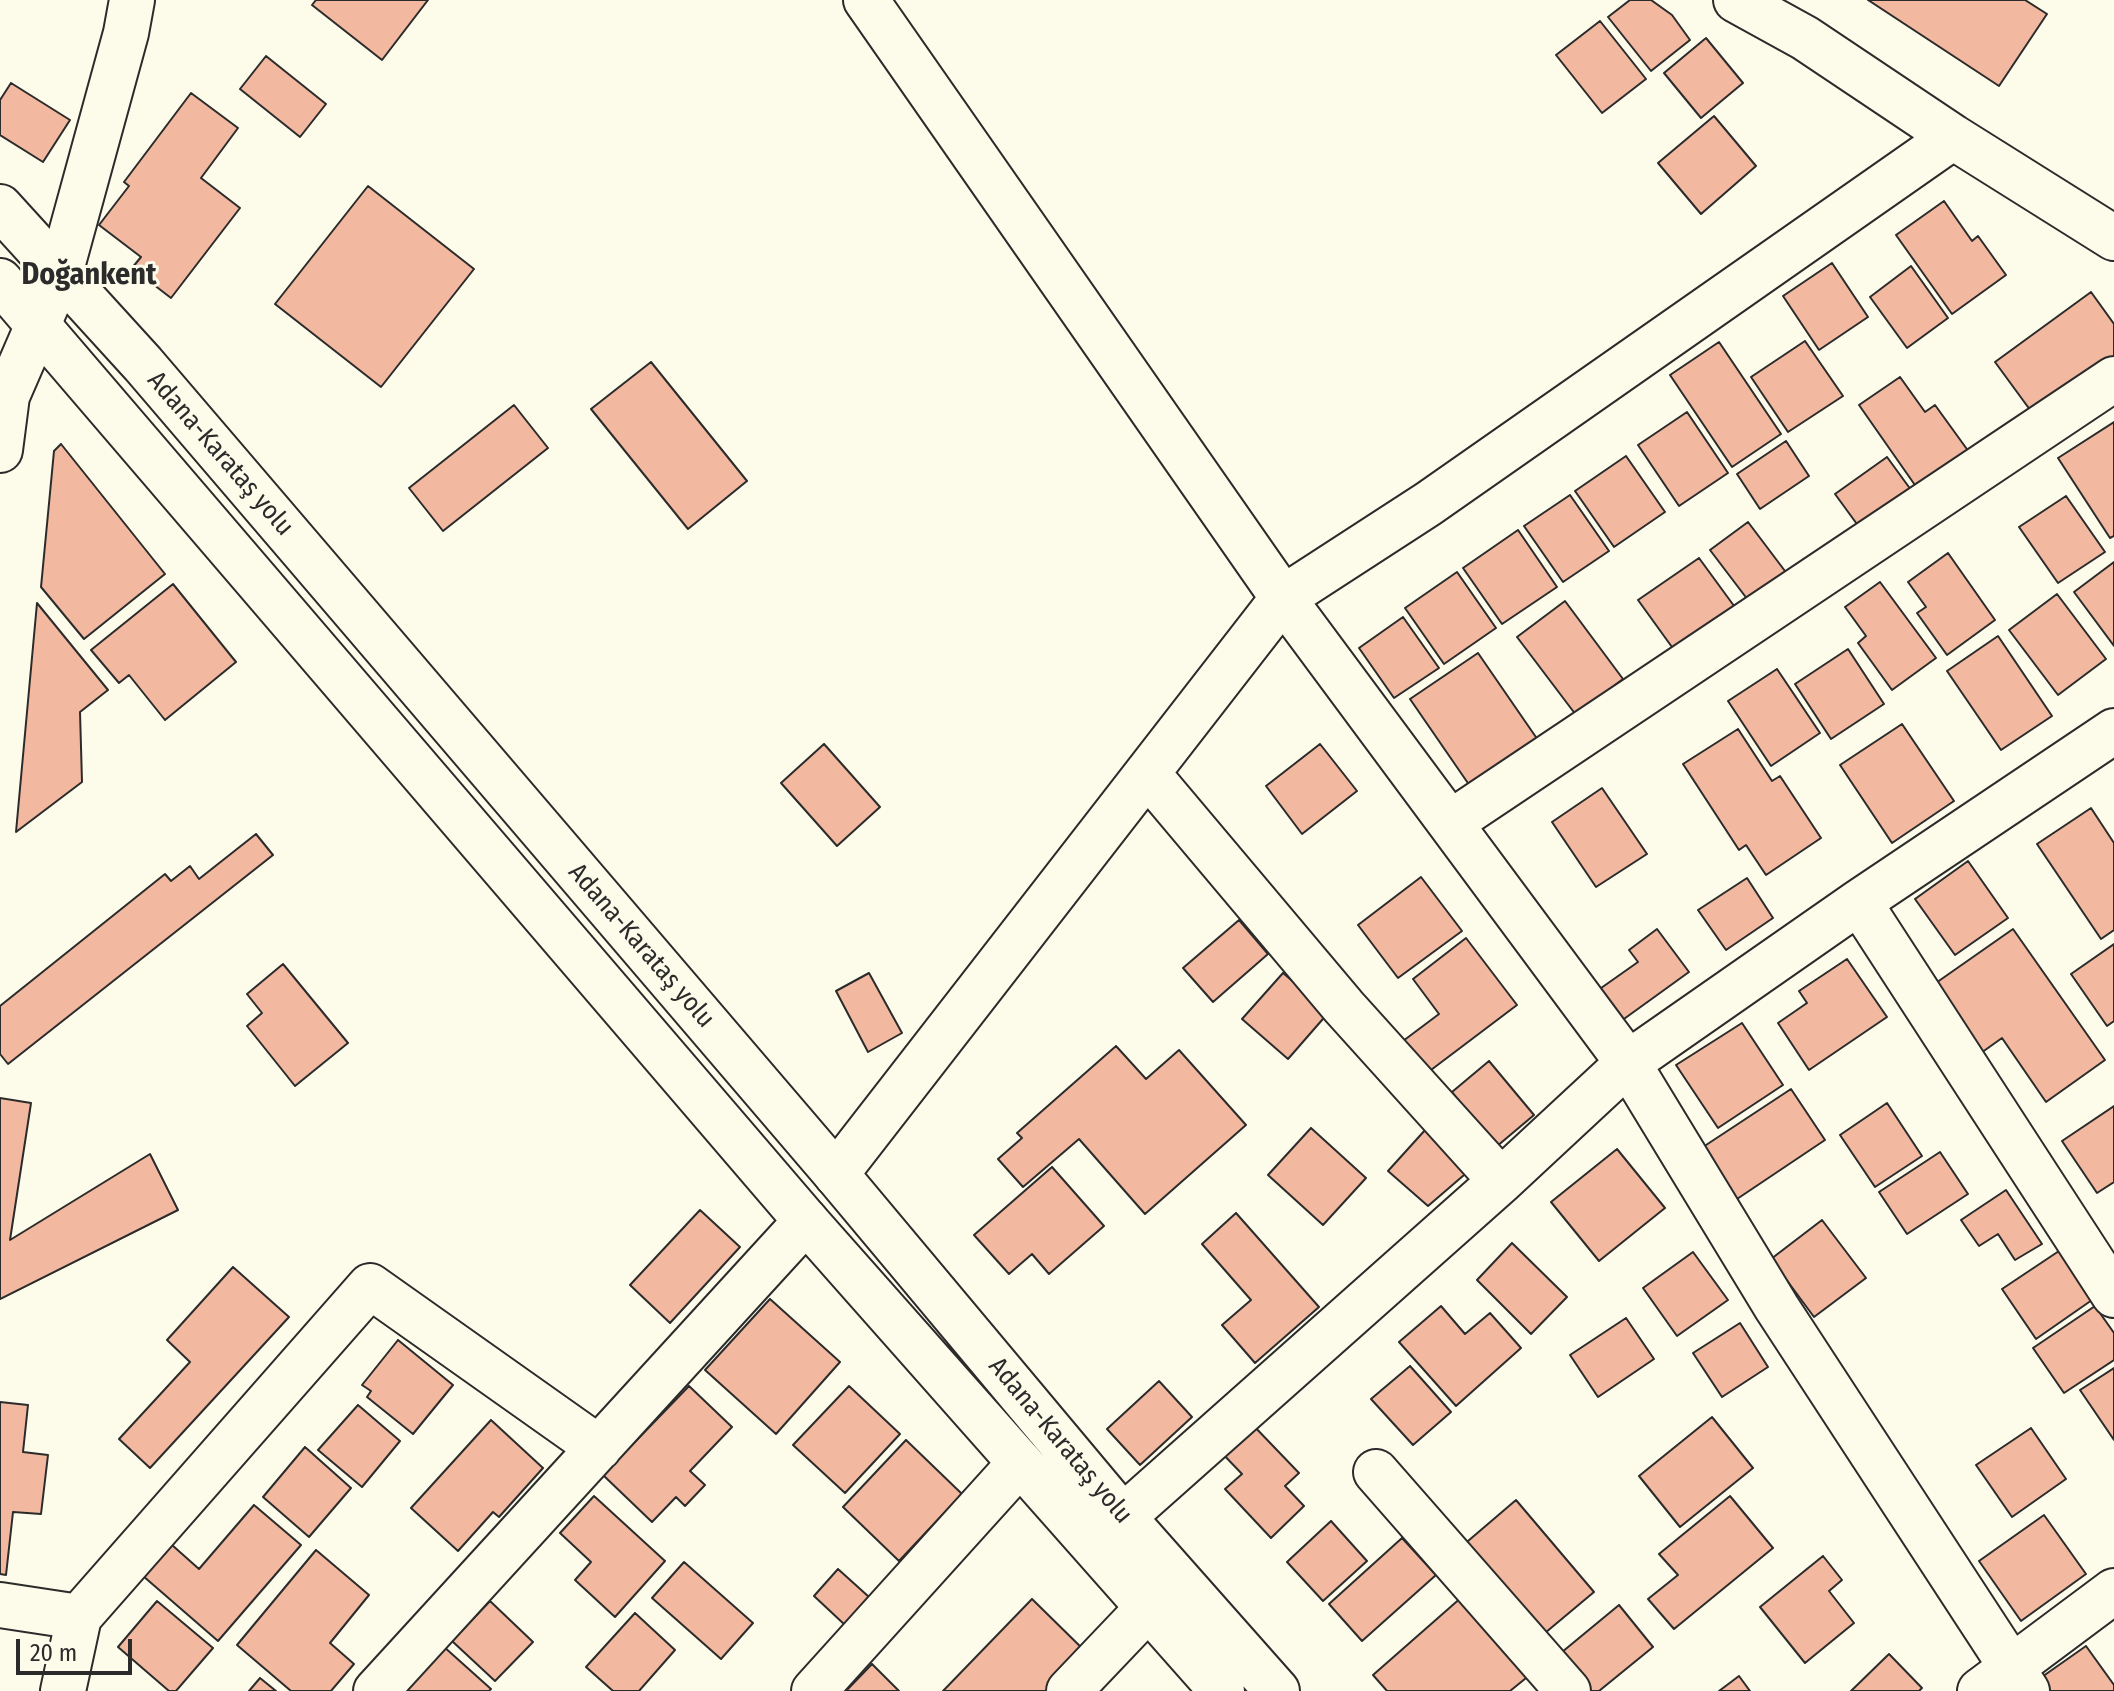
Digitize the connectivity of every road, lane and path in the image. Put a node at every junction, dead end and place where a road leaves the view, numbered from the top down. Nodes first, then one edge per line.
1 (132, 0) edge
2 (866, 0) edge
3 (1736, 0) edge
4 (1953, 137) junction
5 (0, 207) edge
6 (2114, 238) edge
7 (60, 274) junction
8 (0, 281) edge
9 (37, 322) junction
10 (2114, 379) edge
11 (0, 450) edge
12 (1283, 598) junction
13 (2108, 751) edge
14 (1147, 773) junction
15 (1450, 823) junction
16 (1859, 902) junction
17 (1628, 1063) junction
18 (836, 1174) junction
19 (1501, 1181) junction
20 (806, 1221) junction
21 (2114, 1295) edge
22 (599, 1448) junction
23 (1020, 1463) junction
24 (1376, 1472) dead end
25 (1123, 1517) junction
26 (2114, 1591) edge
27 (0, 1605) edge
28 (1148, 1608) junction
29 (79, 1617) junction
30 (2006, 1683) edge
31 (63, 1691) edge
32 (376, 1691) edge
33 (814, 1691) edge
34 (1069, 1691) edge
35 (1222, 1691) edge
36 (1277, 1691) edge
37 (1568, 1691) edge

1 - 7 street
2 - 12 street
3 - 4 street
4 - 6 street
4 - 12 street
5 - 7 street, Adana-Karataş yolu
7 - 9 street
7 - 18 street, Adana-Karataş yolu
8 - 9 street, Adana-Karataş yolu
9 - 11 street
9 - 20 street, Adana-Karataş yolu
10 - 15 street
12 - 14 street
12 - 15 street
13 - 16 street
14 - 18 street
14 - 19 street
15 - 17 street
16 - 17 street
16 - 21 street
17 - 19 street
17 - 30 street
18 - 25 street, Adana-Karataş yolu
19 - 25 street
20 - 22 street
20 - 23 street, Adana-Karataş yolu
22 - 29 street
22 - 32 street
23 - 28 street, Adana-Karataş yolu
23 - 33 street
24 - 37 street
25 - 36 street, Adana-Karataş yolu
26 - 30 street
27 - 29 street
28 - 34 street
28 - 35 street, Adana-Karataş yolu
29 - 31 street

